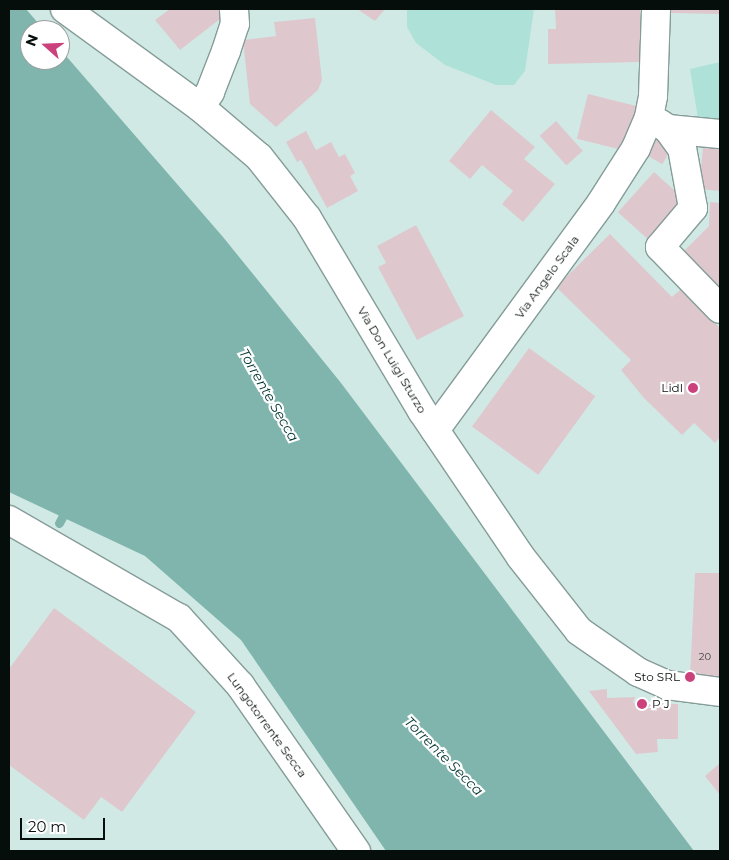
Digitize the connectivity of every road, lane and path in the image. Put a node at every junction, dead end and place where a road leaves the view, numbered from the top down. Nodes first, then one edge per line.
1 (65, 9) edge
2 (234, 9) edge
3 (656, 9) edge
4 (200, 107) junction
5 (659, 123) junction
6 (720, 134) edge
7 (720, 309) edge
8 (435, 430) junction
9 (9, 520) edge
10 (720, 692) edge
11 (356, 851) edge

1 - 4 street, Via Don Luigi Sturzo
2 - 4 street
3 - 5 street, Via Angelo Scala
4 - 8 street, Via Don Luigi Sturzo
5 - 6 street
5 - 7 street
5 - 8 street, Via Angelo Scala
8 - 10 street, Via Don Luigi Sturzo
9 - 11 street, Lungotorrente Secca

